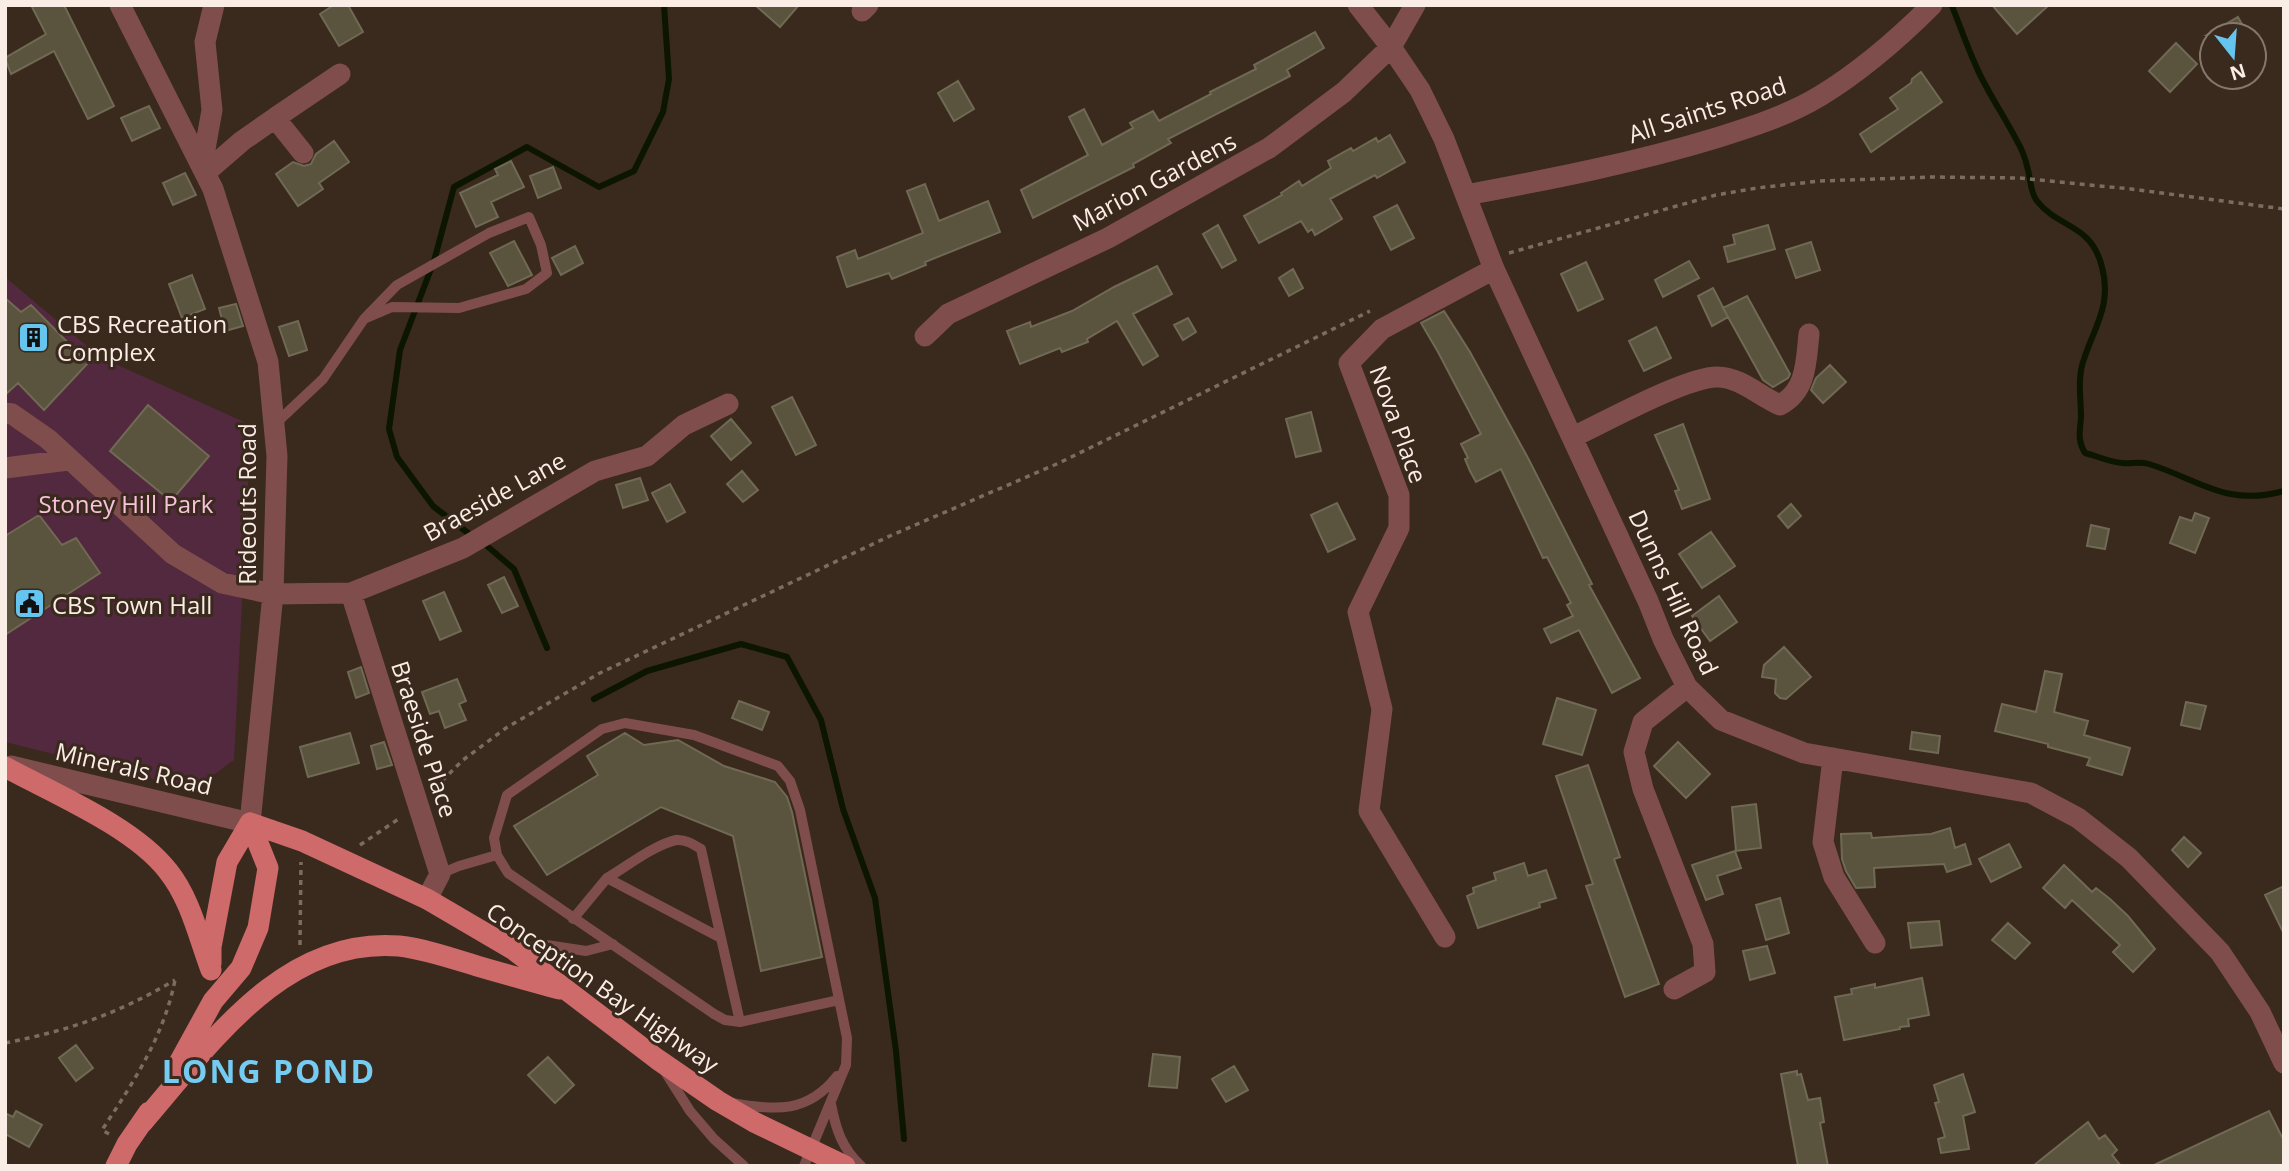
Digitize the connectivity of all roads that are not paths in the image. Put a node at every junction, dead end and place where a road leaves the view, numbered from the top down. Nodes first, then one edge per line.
1 (120, 5) edge
2 (214, 5) edge
3 (1358, 5) edge
4 (1415, 5) edge
5 (1932, 5) edge
6 (1391, 47) junction
7 (340, 74) dead end
8 (275, 118) junction
9 (303, 153) dead end
10 (204, 169) junction
11 (1466, 195) junction
12 (1492, 264) junction
13 (365, 319) junction
14 (1809, 334) dead end
15 (925, 336) dead end
16 (728, 404) dead end
17 (5, 413) edge
18 (274, 425) junction
19 (1573, 437) junction
20 (68, 460) junction
21 (5, 468) edge
22 (351, 593) junction
23 (273, 594) junction
24 (1687, 687) junction
25 (1833, 758) junction
26 (5, 766) edge
27 (250, 823) junction
28 (497, 855) junction
29 (440, 874) junction
30 (607, 878) junction
31 (427, 899) junction
32 (573, 919) junction
33 (721, 937) junction
34 (1445, 937) dead end
35 (1875, 943) dead end
36 (613, 944) junction
37 (514, 950) junction
38 (211, 970) junction
39 (1674, 989) dead end
40 (569, 992) junction
41 (839, 1000) junction
42 (213, 1001) junction
43 (740, 1022) junction
44 (657, 1059) junction
45 (2284, 1063) edge
46 (846, 1065) junction
47 (718, 1101) junction
48 (831, 1102) junction
49 (142, 1123) junction
50 (807, 1158) edge
51 (116, 1166) edge
52 (744, 1166) edge
53 (845, 1166) edge
54 (861, 1166) edge

1 - 10 street, Rideouts Road
2 - 10 street
3 - 6 street, Dunns Hill Road
4 - 6 street, Marion Gardens
5 - 11 street, All Saints Road
6 - 11 street, Dunns Hill Road
6 - 15 street, Marion Gardens
7 - 8 street
8 - 9 street
8 - 10 street
10 - 18 street, Rideouts Road
11 - 12 street, Dunns Hill Road
12 - 19 street, Dunns Hill Road
12 - 34 street, Nova Place
13 - 13 lane
13 - 18 lane
14 - 19 street
16 - 22 street, Braeside Lane
17 - 20 street, Braeside Lane
18 - 23 street, Rideouts Road
19 - 24 street, Dunns Hill Road
20 - 21 street
20 - 23 street, Braeside Lane
22 - 23 street, Braeside Lane
22 - 29 street, Braeside Place
23 - 27 street, Rideouts Road
24 - 25 street, Dunns Hill Road
24 - 39 street
25 - 35 street
25 - 45 street, Dunns Hill Road
26 - 27 street, Minerals Road
26 - 38 main road
27 - 31 main road, Conception Bay Highway
27 - 38 main road
27 - 42 main road
28 - 29 lane
28 - 32 lane
28 - 41 lane
29 - 31 street
30 - 32 lane
30 - 33 lane
30 - 33 lane
31 - 37 main road, Conception Bay Highway
32 - 36 lane
33 - 43 lane
36 - 37 lane
36 - 43 lane
37 - 40 main road, Conception Bay Highway
38 - 42 main road
40 - 44 main road, Conception Bay Highway
40 - 49 main road
41 - 43 lane
41 - 46 lane
42 - 49 main road
44 - 47 main road, Conception Bay Highway
44 - 52 lane
46 - 47 lane
46 - 48 lane
47 - 50 main road, Conception Bay Highway
48 - 50 lane
48 - 54 lane
49 - 51 main road
50 - 53 main road, Conception Bay Highway

